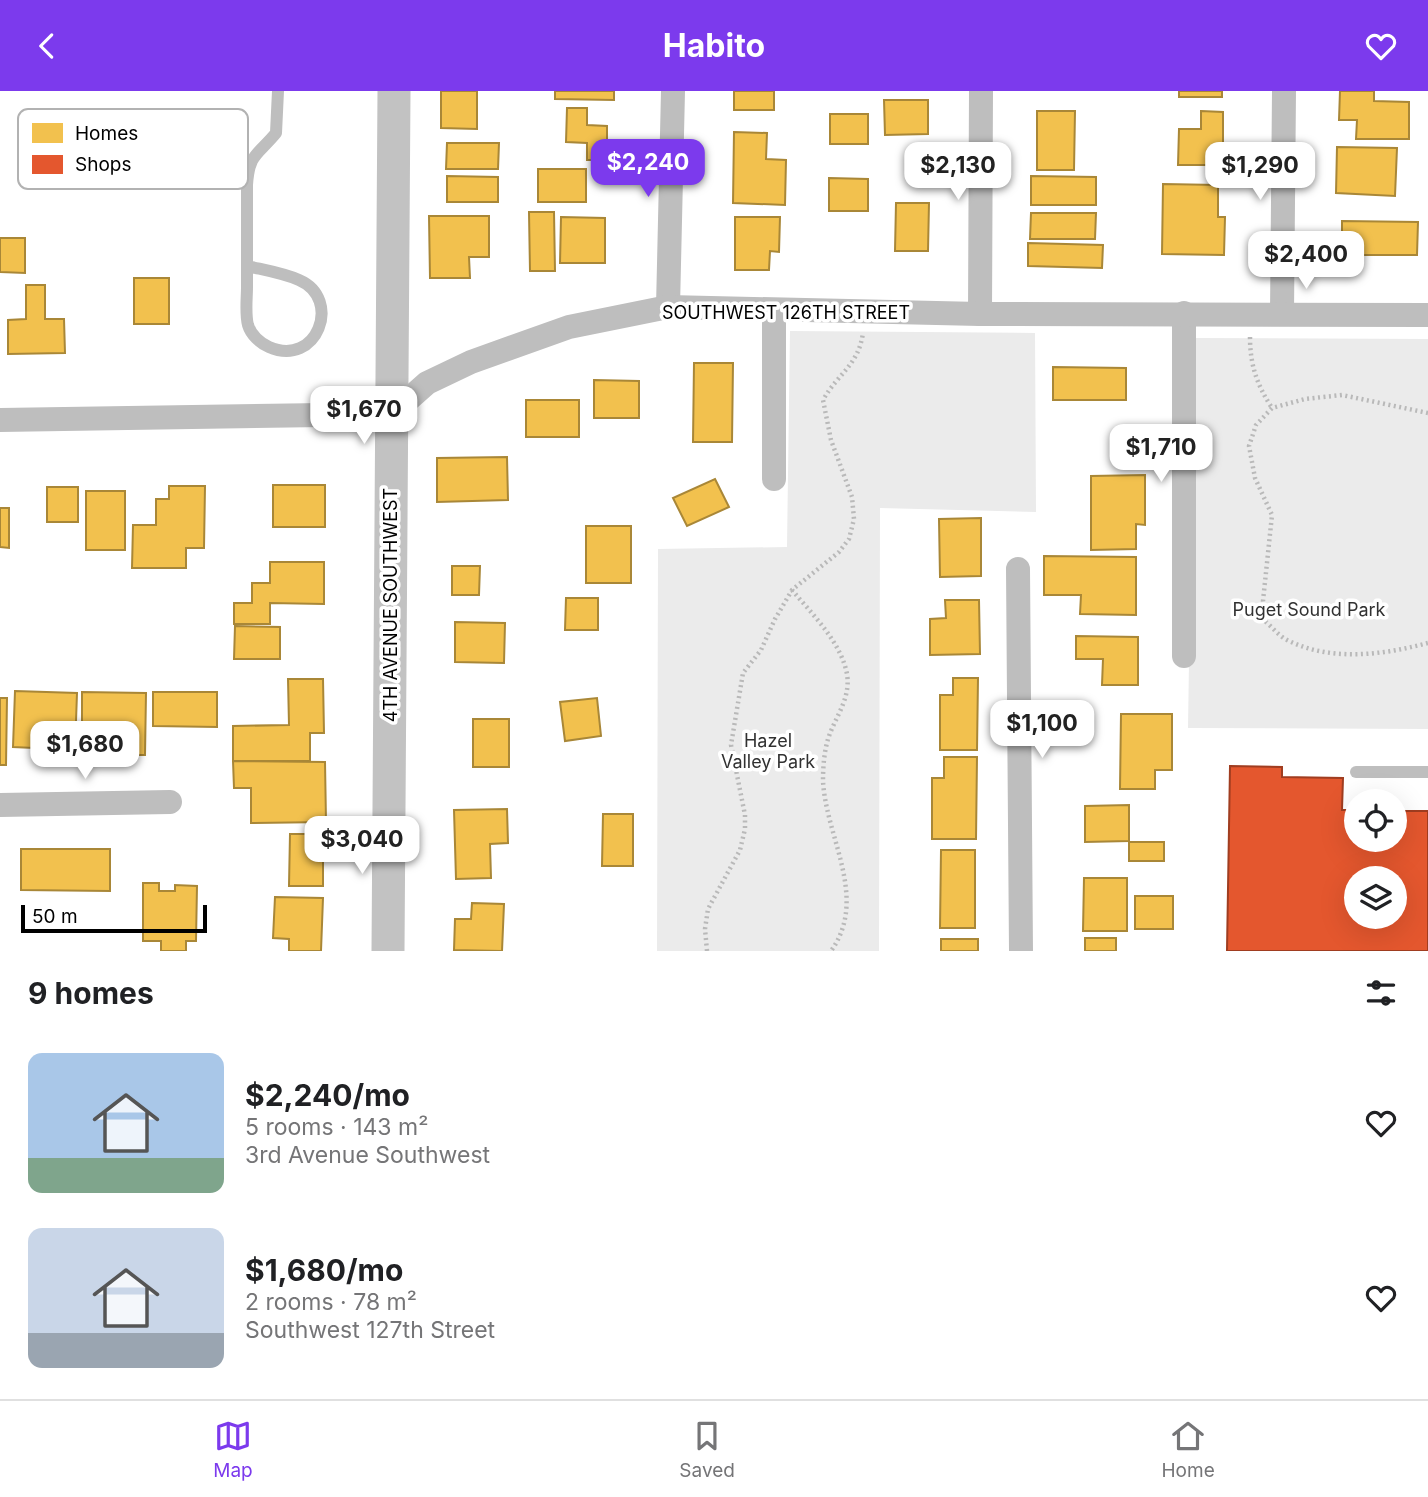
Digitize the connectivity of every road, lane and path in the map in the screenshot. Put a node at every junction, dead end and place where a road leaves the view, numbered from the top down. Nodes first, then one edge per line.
1 (278, 91) edge
2 (394, 91) edge
3 (673, 91) edge
4 (981, 91) edge
5 (1284, 91) edge
6 (248, 176) edge
7 (248, 189) edge
8 (247, 266) junction
9 (668, 307) junction
10 (774, 310) junction
11 (864, 312) junction
12 (1184, 313) junction
13 (980, 314) junction
14 (1250, 314) junction
15 (1282, 314) junction
16 (1428, 315) edge
17 (1272, 408) junction
18 (1428, 413) edge
19 (391, 414) junction
20 (0, 421) edge
21 (774, 479) dead end
22 (1018, 569) dead end
23 (792, 590) junction
24 (1428, 643) edge
25 (1184, 656) dead end
26 (1356, 772) dead end
27 (1428, 772) edge
28 (170, 802) dead end
29 (0, 805) edge
30 (388, 951) edge
31 (707, 951) edge
32 (831, 951) edge
33 (1021, 951) edge

1 - 6 lane
2 - 19 street, 4TH AVENUE SOUTHWEST
3 - 9 street
4 - 13 street
5 - 15 street
7 - 8 lane
8 - 8 lane
9 - 10 street, SOUTHWEST 126TH STREET
9 - 19 street, SOUTHWEST 126TH STREET
10 - 11 street, SOUTHWEST 126TH STREET
10 - 21 street
11 - 13 street, SOUTHWEST 126TH STREET
11 - 23 path
12 - 13 street, SOUTHWEST 126TH STREET
12 - 14 street, SOUTHWEST 126TH STREET
12 - 25 street
14 - 15 street, SOUTHWEST 126TH STREET
14 - 17 path
15 - 16 street, SOUTHWEST 126TH STREET
17 - 18 path
17 - 24 path
19 - 20 street
19 - 30 street, 4TH AVENUE SOUTHWEST
22 - 33 street
23 - 31 path
23 - 32 path
26 - 27 lane
28 - 29 street

